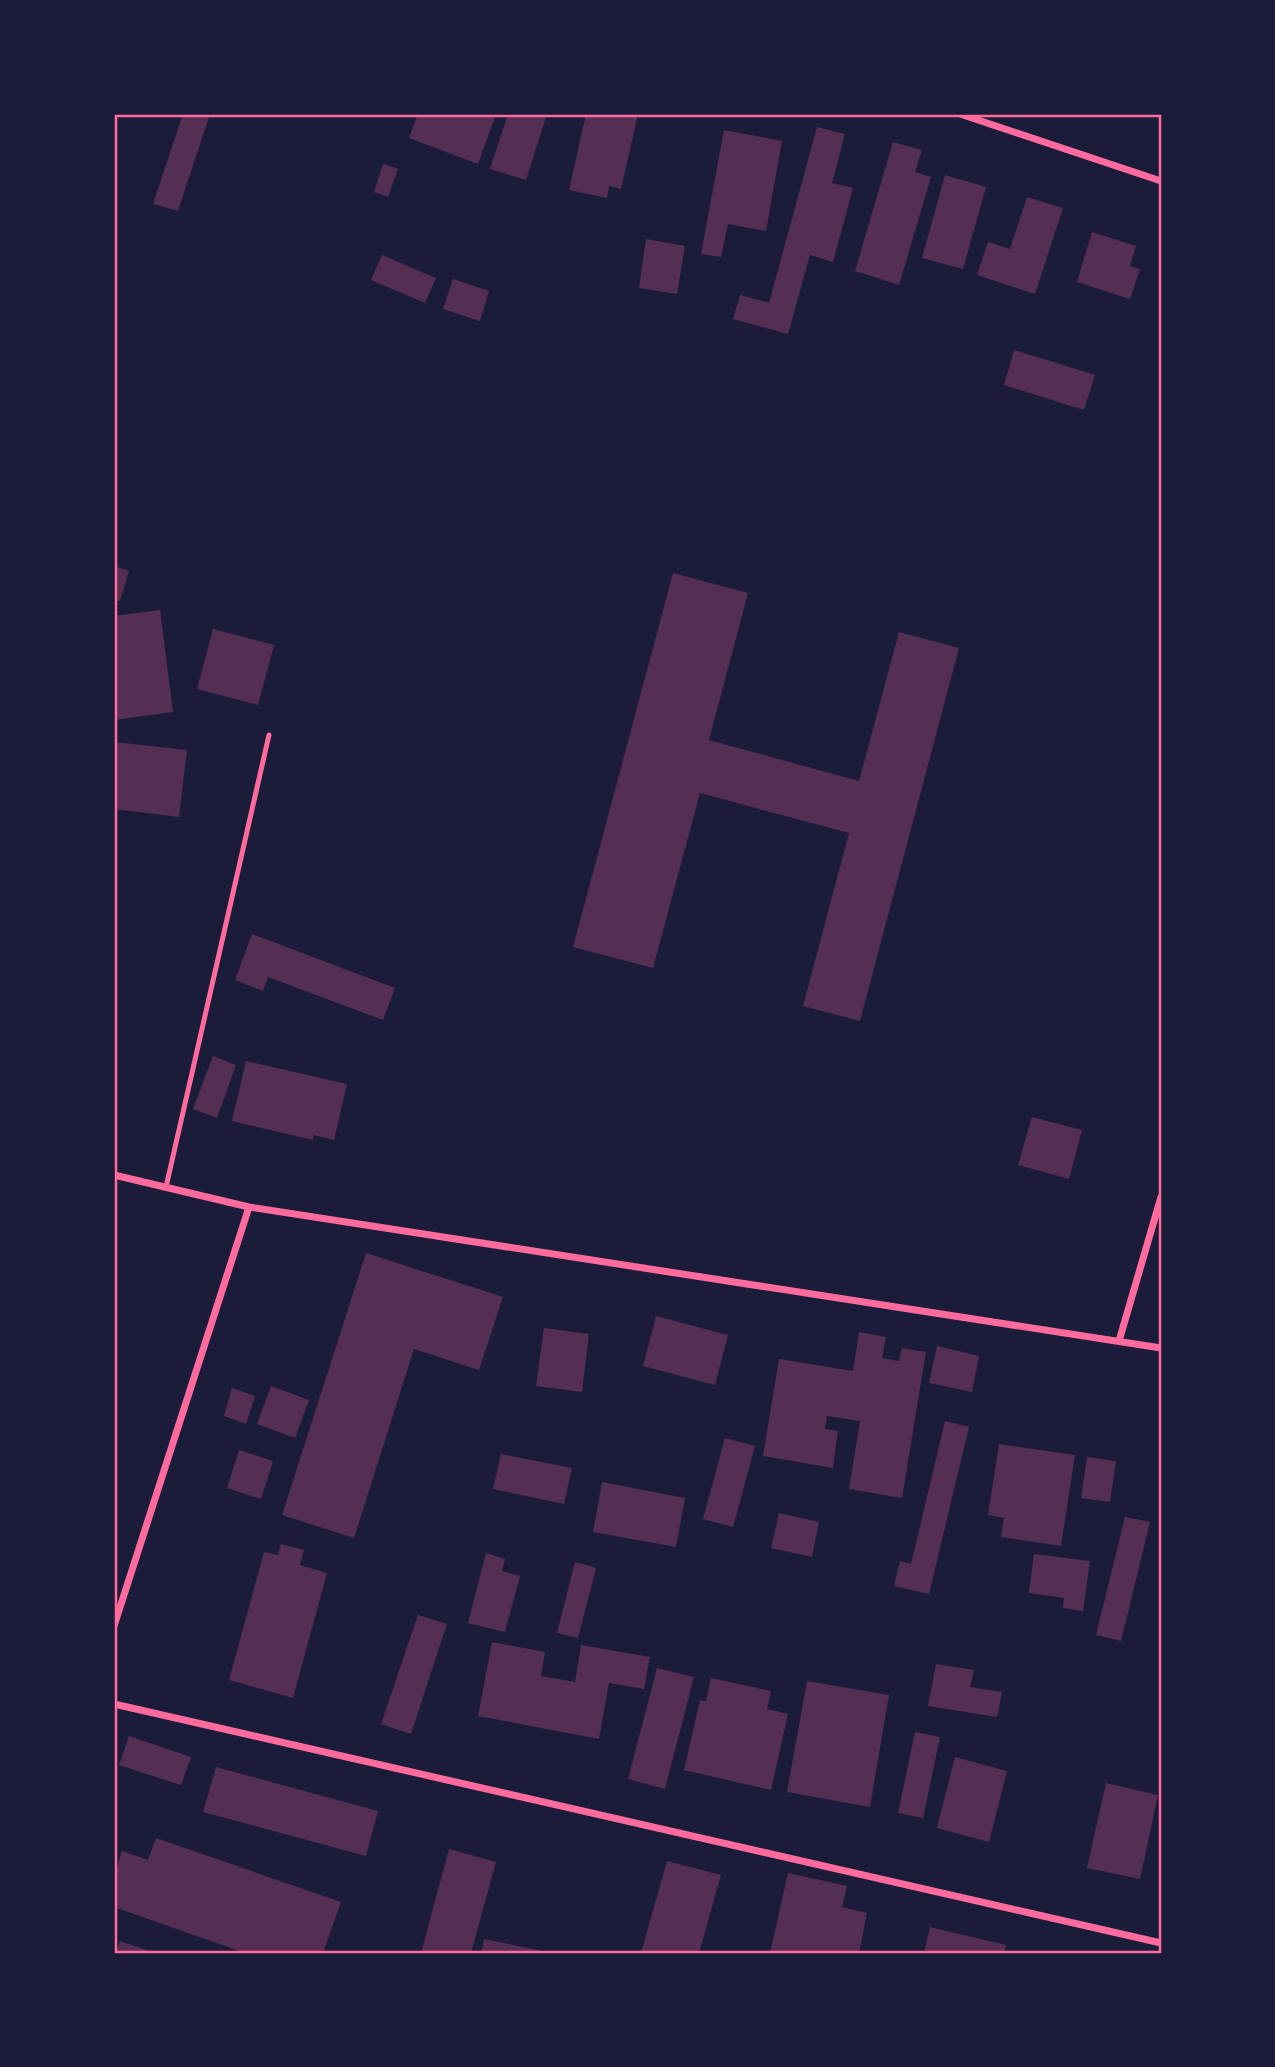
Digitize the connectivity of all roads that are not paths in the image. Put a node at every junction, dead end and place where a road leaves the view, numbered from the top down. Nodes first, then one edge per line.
1 (960, 114) edge
2 (1161, 181) edge
3 (269, 735) dead end
4 (114, 1175) edge
5 (166, 1186) junction
6 (1161, 1197) edge
7 (249, 1207) junction
8 (1119, 1341) junction
9 (1161, 1348) edge
10 (114, 1626) edge
11 (114, 1704) edge
12 (1161, 1943) edge

1 - 2 street
3 - 5 lane
4 - 5 street
5 - 7 street
6 - 8 street
7 - 8 street
7 - 10 street
8 - 9 street
11 - 12 street

